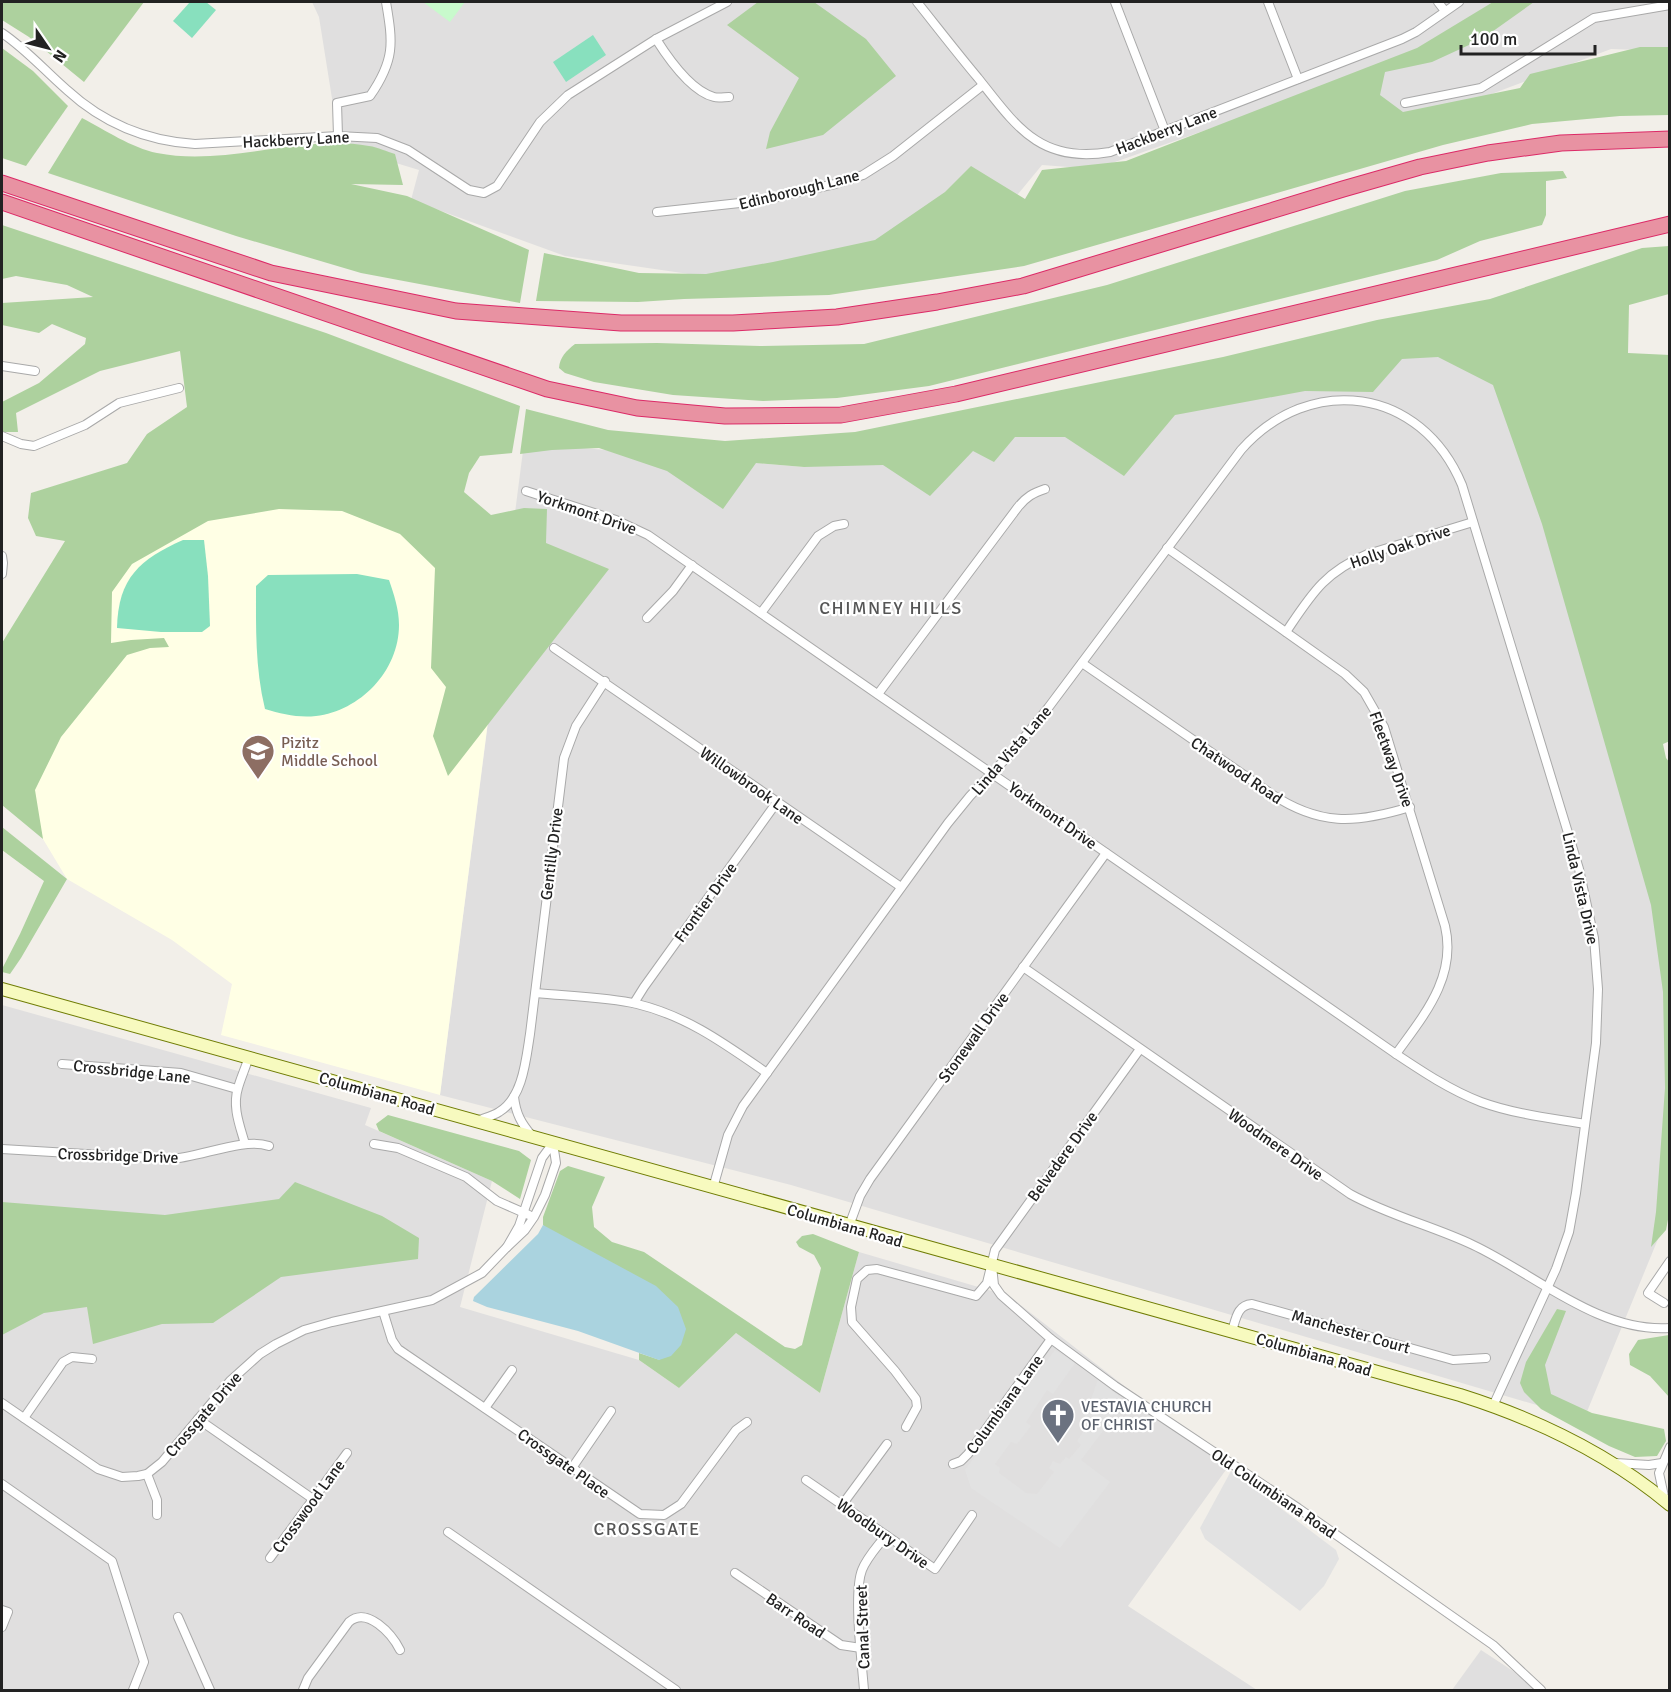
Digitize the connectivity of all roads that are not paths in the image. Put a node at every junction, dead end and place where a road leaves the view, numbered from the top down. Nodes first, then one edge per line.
1 (386, 2) edge
2 (727, 2) edge
3 (917, 2) edge
4 (1115, 2) edge
5 (1268, 2) edge
6 (1438, 2) edge
7 (1459, 2) edge
8 (1670, 5) edge
9 (1445, 11) junction
10 (2, 33) edge
11 (656, 39) junction
12 (1298, 79) junction
13 (983, 85) junction
14 (729, 97) dead end
15 (1405, 103) dead end
16 (1165, 131) junction
17 (338, 136) junction
18 (1670, 139) edge
19 (2, 183) edge
20 (2, 202) edge
21 (657, 212) dead end
22 (1667, 225) edge
23 (2, 366) edge
24 (35, 371) dead end
25 (178, 388) dead end
26 (1380, 406) joint
27 (2, 436) edge
28 (1045, 489) dead end
29 (526, 491) dead end
30 (1473, 522) junction
31 (844, 524) dead end
32 (1167, 548) junction
33 (2, 556) edge
34 (692, 565) junction
35 (2, 574) edge
36 (761, 613) junction
37 (648, 618) dead end
38 (1286, 632) junction
39 (554, 648) dead end
40 (1082, 663) junction
41 (605, 681) junction
42 (878, 694) junction
43 (992, 773) junction
44 (777, 802) junction
45 (1410, 807) junction
46 (1106, 853) junction
47 (901, 887) junction
48 (1023, 968) junction
49 (2, 989) edge
50 (536, 993) junction
51 (634, 1004) junction
52 (1140, 1049) junction
53 (1396, 1054) junction
54 (249, 1056) junction
55 (62, 1064) dead end
56 (767, 1073) junction
57 (237, 1089) junction
58 (514, 1097) junction
59 (477, 1121) junction
60 (1585, 1124) junction
61 (533, 1137) junction
62 (553, 1143) junction
63 (245, 1144) junction
64 (375, 1144) dead end
65 (269, 1146) dead end
66 (2, 1149) edge
67 (713, 1188) junction
68 (524, 1212) junction
69 (534, 1217) junction
70 (849, 1226) junction
71 (507, 1247) junction
72 (1670, 1261) edge
73 (992, 1266) junction
74 (1547, 1288) junction
75 (1664, 1303) dead end
76 (383, 1311) junction
77 (1670, 1328) edge
78 (1232, 1331) junction
79 (1051, 1339) junction
80 (1486, 1358) dead end
81 (92, 1359) dead end
82 (512, 1370) dead end
83 (2, 1403) edge
84 (1493, 1406) junction
85 (485, 1408) junction
86 (611, 1411) dead end
87 (24, 1418) junction
88 (198, 1419) junction
89 (747, 1422) dead end
90 (906, 1427) dead end
91 (886, 1444) dead end
92 (1670, 1447) edge
93 (347, 1453) dead end
94 (1611, 1462) junction
95 (1662, 1463) junction
96 (953, 1464) dead end
97 (572, 1468) junction
98 (147, 1474) junction
99 (806, 1480) dead end
100 (2, 1484) edge
101 (313, 1499) junction
102 (1667, 1503) edge
103 (842, 1505) junction
104 (157, 1515) dead end
105 (972, 1515) dead end
106 (448, 1532) dead end
107 (886, 1535) junction
108 (270, 1558) dead end
109 (735, 1573) dead end
110 (2, 1610) edge
111 (178, 1617) dead end
112 (2, 1627) edge
113 (861, 1648) junction
114 (400, 1650) dead end
115 (133, 1690) edge
116 (210, 1690) edge
117 (303, 1690) edge
118 (676, 1690) edge
119 (864, 1690) edge
120 (1541, 1690) edge

1 - 17 street
2 - 11 street, Hackberry Lane
3 - 13 street, Hackberry Lane
4 - 16 street
5 - 12 street
6 - 9 street
7 - 9 street, Hackberry Lane
8 - 15 street
9 - 12 street, Hackberry Lane
10 - 17 street, Hackberry Lane
11 - 14 street
11 - 17 street, Hackberry Lane
12 - 16 street, Hackberry Lane
13 - 16 street, Hackberry Lane
13 - 21 street, Edinborough Lane
18 - 19 highway
20 - 22 highway
23 - 24 street
25 - 27 street
26 - 30 street, Linda Vista Drive
26 - 32 street, Linda Vista Lane
28 - 42 street
29 - 34 street, Yorkmont Drive
30 - 38 street, Holly Oak Drive
30 - 60 street, Linda Vista Drive
31 - 36 street
32 - 38 street, Fleetway Drive
32 - 40 street, Linda Vista Lane
33 - 35 street
34 - 36 street, Yorkmont Drive
34 - 37 street
36 - 42 street, Yorkmont Drive
38 - 45 street, Fleetway Drive
39 - 41 street
40 - 43 street, Linda Vista Lane
40 - 45 street, Chatwood Road
41 - 44 street, Willowbrook Lane
41 - 50 street, Gentilly Drive
42 - 43 street, Yorkmont Drive
43 - 46 street, Yorkmont Drive
43 - 47 street, Linda Vista Lane
44 - 47 street, Willowbrook Lane
44 - 51 street, Frontier Drive
45 - 53 street, Fleetway Drive
46 - 48 street, Stonewall Drive
46 - 53 street, Yorkmont Drive
47 - 56 street, Linda Vista Lane
48 - 52 street, Woodmere Drive
48 - 70 street, Stonewall Drive
49 - 54 main road, Columbiana Road
50 - 51 street
50 - 58 street, Gentilly Drive
51 - 56 street
52 - 73 street, Belvedere Drive
52 - 74 street, Woodmere Drive
53 - 60 street, Yorkmont Drive
54 - 57 street
54 - 59 main road, Columbiana Road
55 - 57 street, Crossbridge Lane
56 - 67 street, Linda Vista Lane
57 - 63 street
58 - 59 street
58 - 61 street
59 - 61 main road, Columbiana Road
60 - 74 street, Linda Vista Drive
61 - 62 main road, Columbiana Road
62 - 67 main road, Columbiana Road
62 - 68 street, Crossgate Drive
62 - 69 street, Crossgate Drive
63 - 65 street, Crossbridge Drive
63 - 66 street, Crossbridge Drive
64 - 68 street
67 - 70 main road, Columbiana Road
68 - 69 street
68 - 71 street, Crossgate Drive
69 - 71 street, Crossgate Drive
70 - 73 main road, Columbiana Road
71 - 76 street, Crossgate Drive
72 - 75 street
73 - 78 main road, Columbiana Road
73 - 79 street, Old Columbiana Road
73 - 90 street, Belvedere Drive
74 - 77 street, Woodmere Drive
74 - 84 street, Linda Vista Drive
76 - 85 street, Crossgate Place
76 - 88 street, Crossgate Drive
78 - 80 street, Manchester Court
78 - 84 main road, Columbiana Road
79 - 96 street, Columbiana Lane
79 - 120 street, Old Columbiana Road
81 - 87 street
82 - 85 street
83 - 87 street
84 - 94 main road, Columbiana Road
85 - 97 street, Crossgate Place
86 - 97 street
87 - 98 street
88 - 98 street, Crossgate Drive
88 - 101 street
89 - 97 street, Crossgate Place
91 - 103 street
92 - 95 street
93 - 101 street, Crosswood Lane
94 - 95 street
94 - 102 main road, Columbiana Road
95 - 102 street
98 - 104 street
99 - 103 street, Woodbury Drive
100 - 115 street
101 - 108 street, Crosswood Lane
103 - 107 street, Woodbury Drive
105 - 107 street, Woodbury Drive
106 - 118 street
107 - 113 street, Canal Street
109 - 113 street, Barr Road
110 - 112 street
111 - 116 street
113 - 119 street, Canal Street
114 - 117 street

